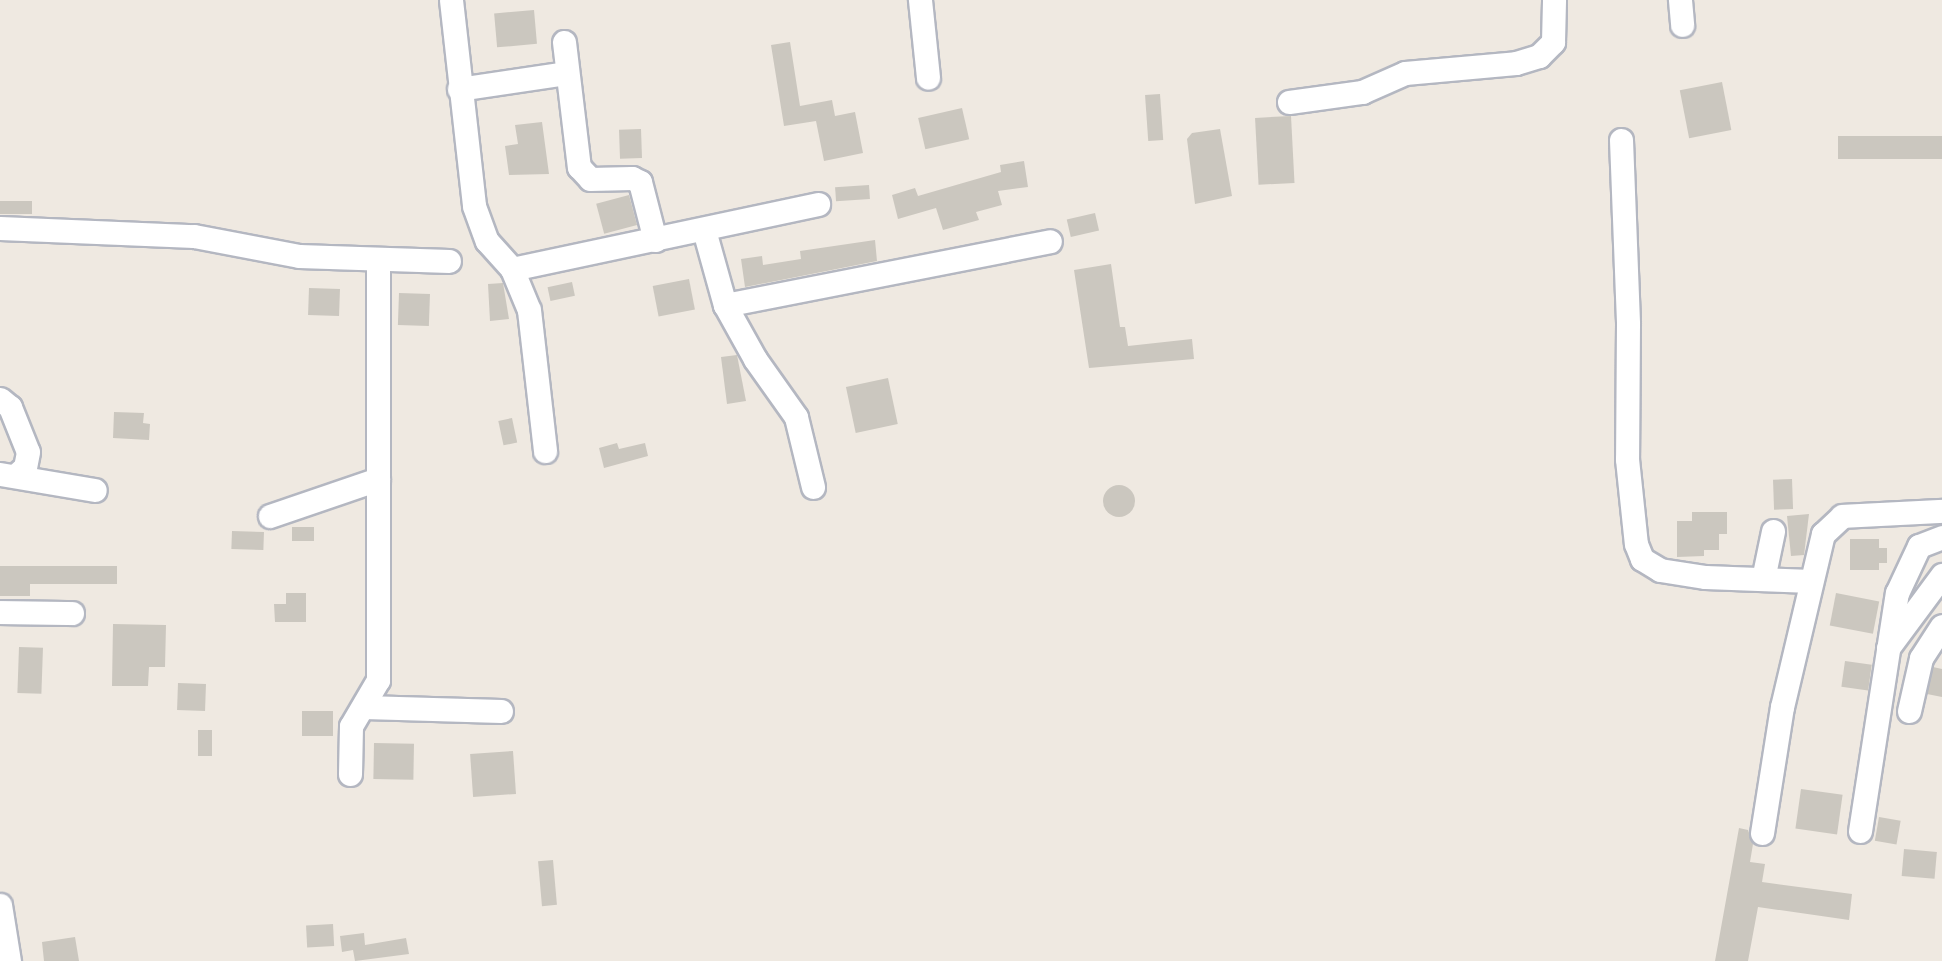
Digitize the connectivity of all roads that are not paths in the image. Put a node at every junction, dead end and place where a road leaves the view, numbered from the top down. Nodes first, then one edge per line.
1 (451, 0) edge
2 (920, 0) edge
3 (1554, 0) edge
4 (1680, 0) edge
5 (1682, 25) dead end
6 (564, 42) dead end
7 (566, 73) junction
8 (928, 78) dead end
9 (459, 89) junction
10 (1289, 102) dead end
11 (1620, 140) dead end
12 (818, 204) dead end
13 (0, 228) edge
14 (704, 230) junction
15 (655, 240) junction
16 (1050, 241) dead end
17 (378, 259) junction
18 (449, 261) dead end
19 (512, 269) junction
20 (725, 305) junction
21 (0, 399) edge
22 (545, 451) dead end
23 (8, 475) edge
24 (378, 479) junction
25 (813, 487) dead end
26 (95, 490) dead end
27 (1942, 511) edge
28 (270, 516) dead end
29 (1773, 531) dead end
30 (1942, 537) edge
31 (1942, 575) edge
32 (1763, 579) junction
33 (1811, 581) junction
34 (0, 612) edge
35 (72, 613) dead end
36 (1942, 626) edge
37 (1888, 648) junction
38 (364, 707) junction
39 (1909, 710) dead end
40 (501, 711) dead end
41 (350, 774) dead end
42 (1860, 831) dead end
43 (1762, 833) dead end
44 (0, 905) edge
45 (9, 961) edge

1 - 9 street
2 - 8 street
3 - 10 street
4 - 5 street
6 - 7 street
7 - 9 street
7 - 15 street
9 - 19 street
11 - 32 street
12 - 14 street
13 - 17 street
14 - 15 street
14 - 20 street
15 - 19 street
16 - 20 street
17 - 18 street
17 - 24 street
19 - 22 street
20 - 25 street
21 - 23 street
23 - 26 street
24 - 28 street
24 - 38 street
27 - 33 street
29 - 32 street
30 - 37 street
31 - 37 street
32 - 33 street
33 - 43 street
34 - 35 street
36 - 39 street
37 - 42 street
38 - 40 street
38 - 41 street
44 - 45 street

